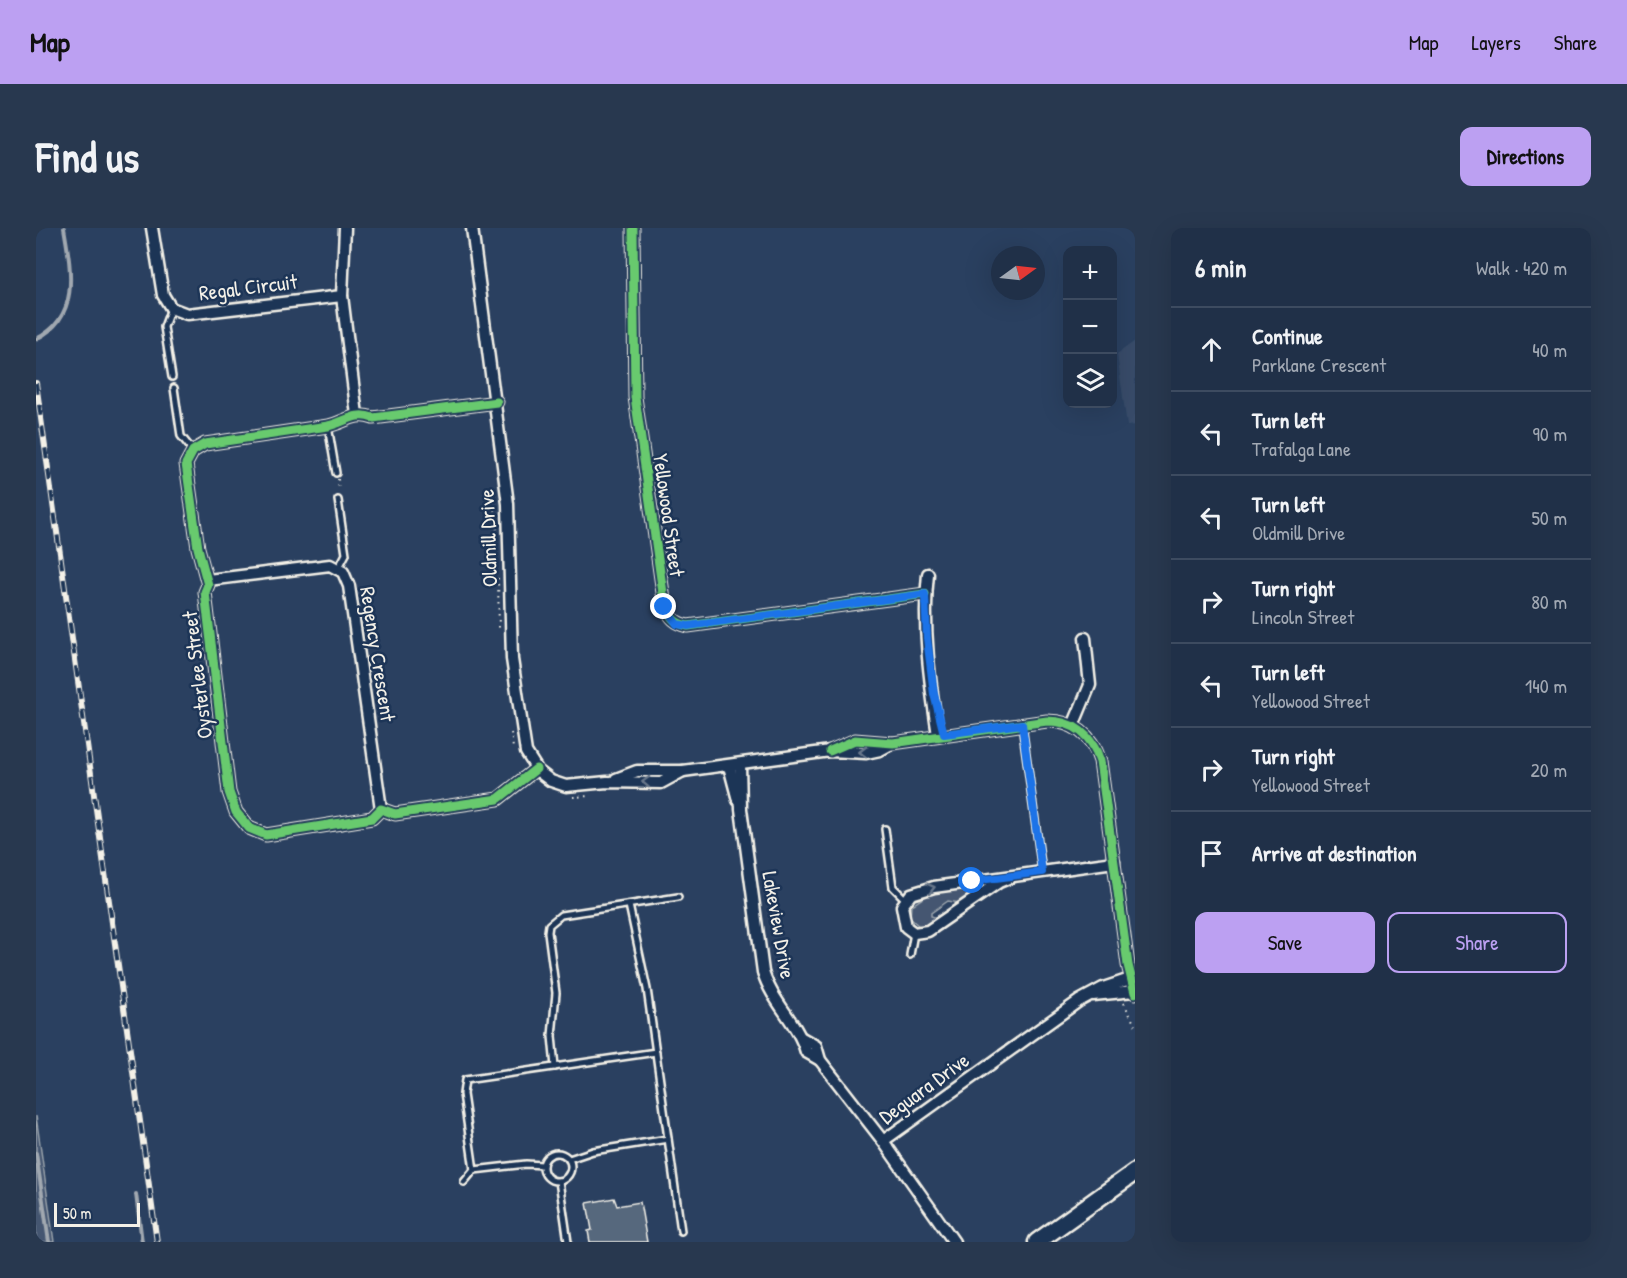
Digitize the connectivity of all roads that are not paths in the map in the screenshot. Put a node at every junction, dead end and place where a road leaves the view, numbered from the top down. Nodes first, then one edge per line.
1 (152, 228) edge
2 (345, 228) edge
3 (472, 228) edge
4 (633, 228) edge
5 (342, 296) junction
6 (171, 308) junction
7 (172, 377) dead end
8 (174, 388) dead end
9 (496, 402) junction
10 (357, 415) junction
11 (328, 426) junction
12 (193, 451) junction
13 (336, 474) road end
14 (338, 500) road end
15 (338, 569) junction
16 (928, 574) dead end
17 (208, 580) junction
18 (925, 594) junction
19 (1085, 638) dead end
20 (1022, 724) junction
21 (1073, 726) junction
22 (941, 735) junction
23 (734, 765) junction
24 (536, 769) junction
25 (381, 809) junction
26 (885, 830) dead end
27 (1114, 862) junction
28 (1042, 872) junction
29 (1011, 877) junction
30 (678, 897) dead end
31 (905, 899) junction
32 (629, 905) junction
33 (915, 933) junction
34 (910, 955) dead end
35 (1130, 979) junction
36 (1134, 992) edge
37 (1089, 996) junction
38 (656, 1052) junction
39 (555, 1067) junction
40 (668, 1139) junction
41 (882, 1141) junction
42 (569, 1159) junction
43 (543, 1165) junction
44 (474, 1170) junction
45 (1135, 1172) edge
46 (559, 1181) junction
47 (464, 1182) dead end
48 (681, 1231) dead end
49 (568, 1242) edge
50 (954, 1242) edge
51 (1037, 1242) edge

1 - 6 street, Regal Circuit
2 - 5 street
3 - 9 street, Oldmill Drive
4 - 18 street, Yellowood Street
5 - 6 street, Regal Circuit
5 - 10 street
6 - 7 lane
8 - 12 lane
9 - 10 street
9 - 24 street, Oldmill Drive
10 - 11 street
11 - 12 street
11 - 13 lane
12 - 17 street, Oysterlee Street
14 - 15 lane
15 - 17 street, Regency Crescent
15 - 25 street, Regency Crescent
16 - 18 street
17 - 25 street, Oysterlee Street
18 - 22 street
19 - 21 street
20 - 21 street
20 - 22 street
20 - 28 lane
21 - 27 street
22 - 23 street
23 - 24 street
23 - 41 street, Lakeview Drive
24 - 25 street, Oysterlee Street
26 - 31 lane
27 - 28 street
27 - 35 street
28 - 29 street
31 -> 29 street
29 - 33 street
30 - 32 lane
31 - 33 street
32 - 38 lane
32 - 39 lane
33 - 34 lane
35 - 36 street
35 - 37 street, Deguara Drive
36 - 37 street, Deguara Drive
37 - 41 street, Deguara Drive
38 - 39 lane
38 - 40 lane
39 - 44 lane
40 - 42 lane
40 - 48 lane
41 - 50 street, Deguara Drive
42 - 43 lane
42 - 46 lane
43 - 44 lane
43 - 46 lane
44 - 47 lane
45 - 51 main road
46 - 49 lane

